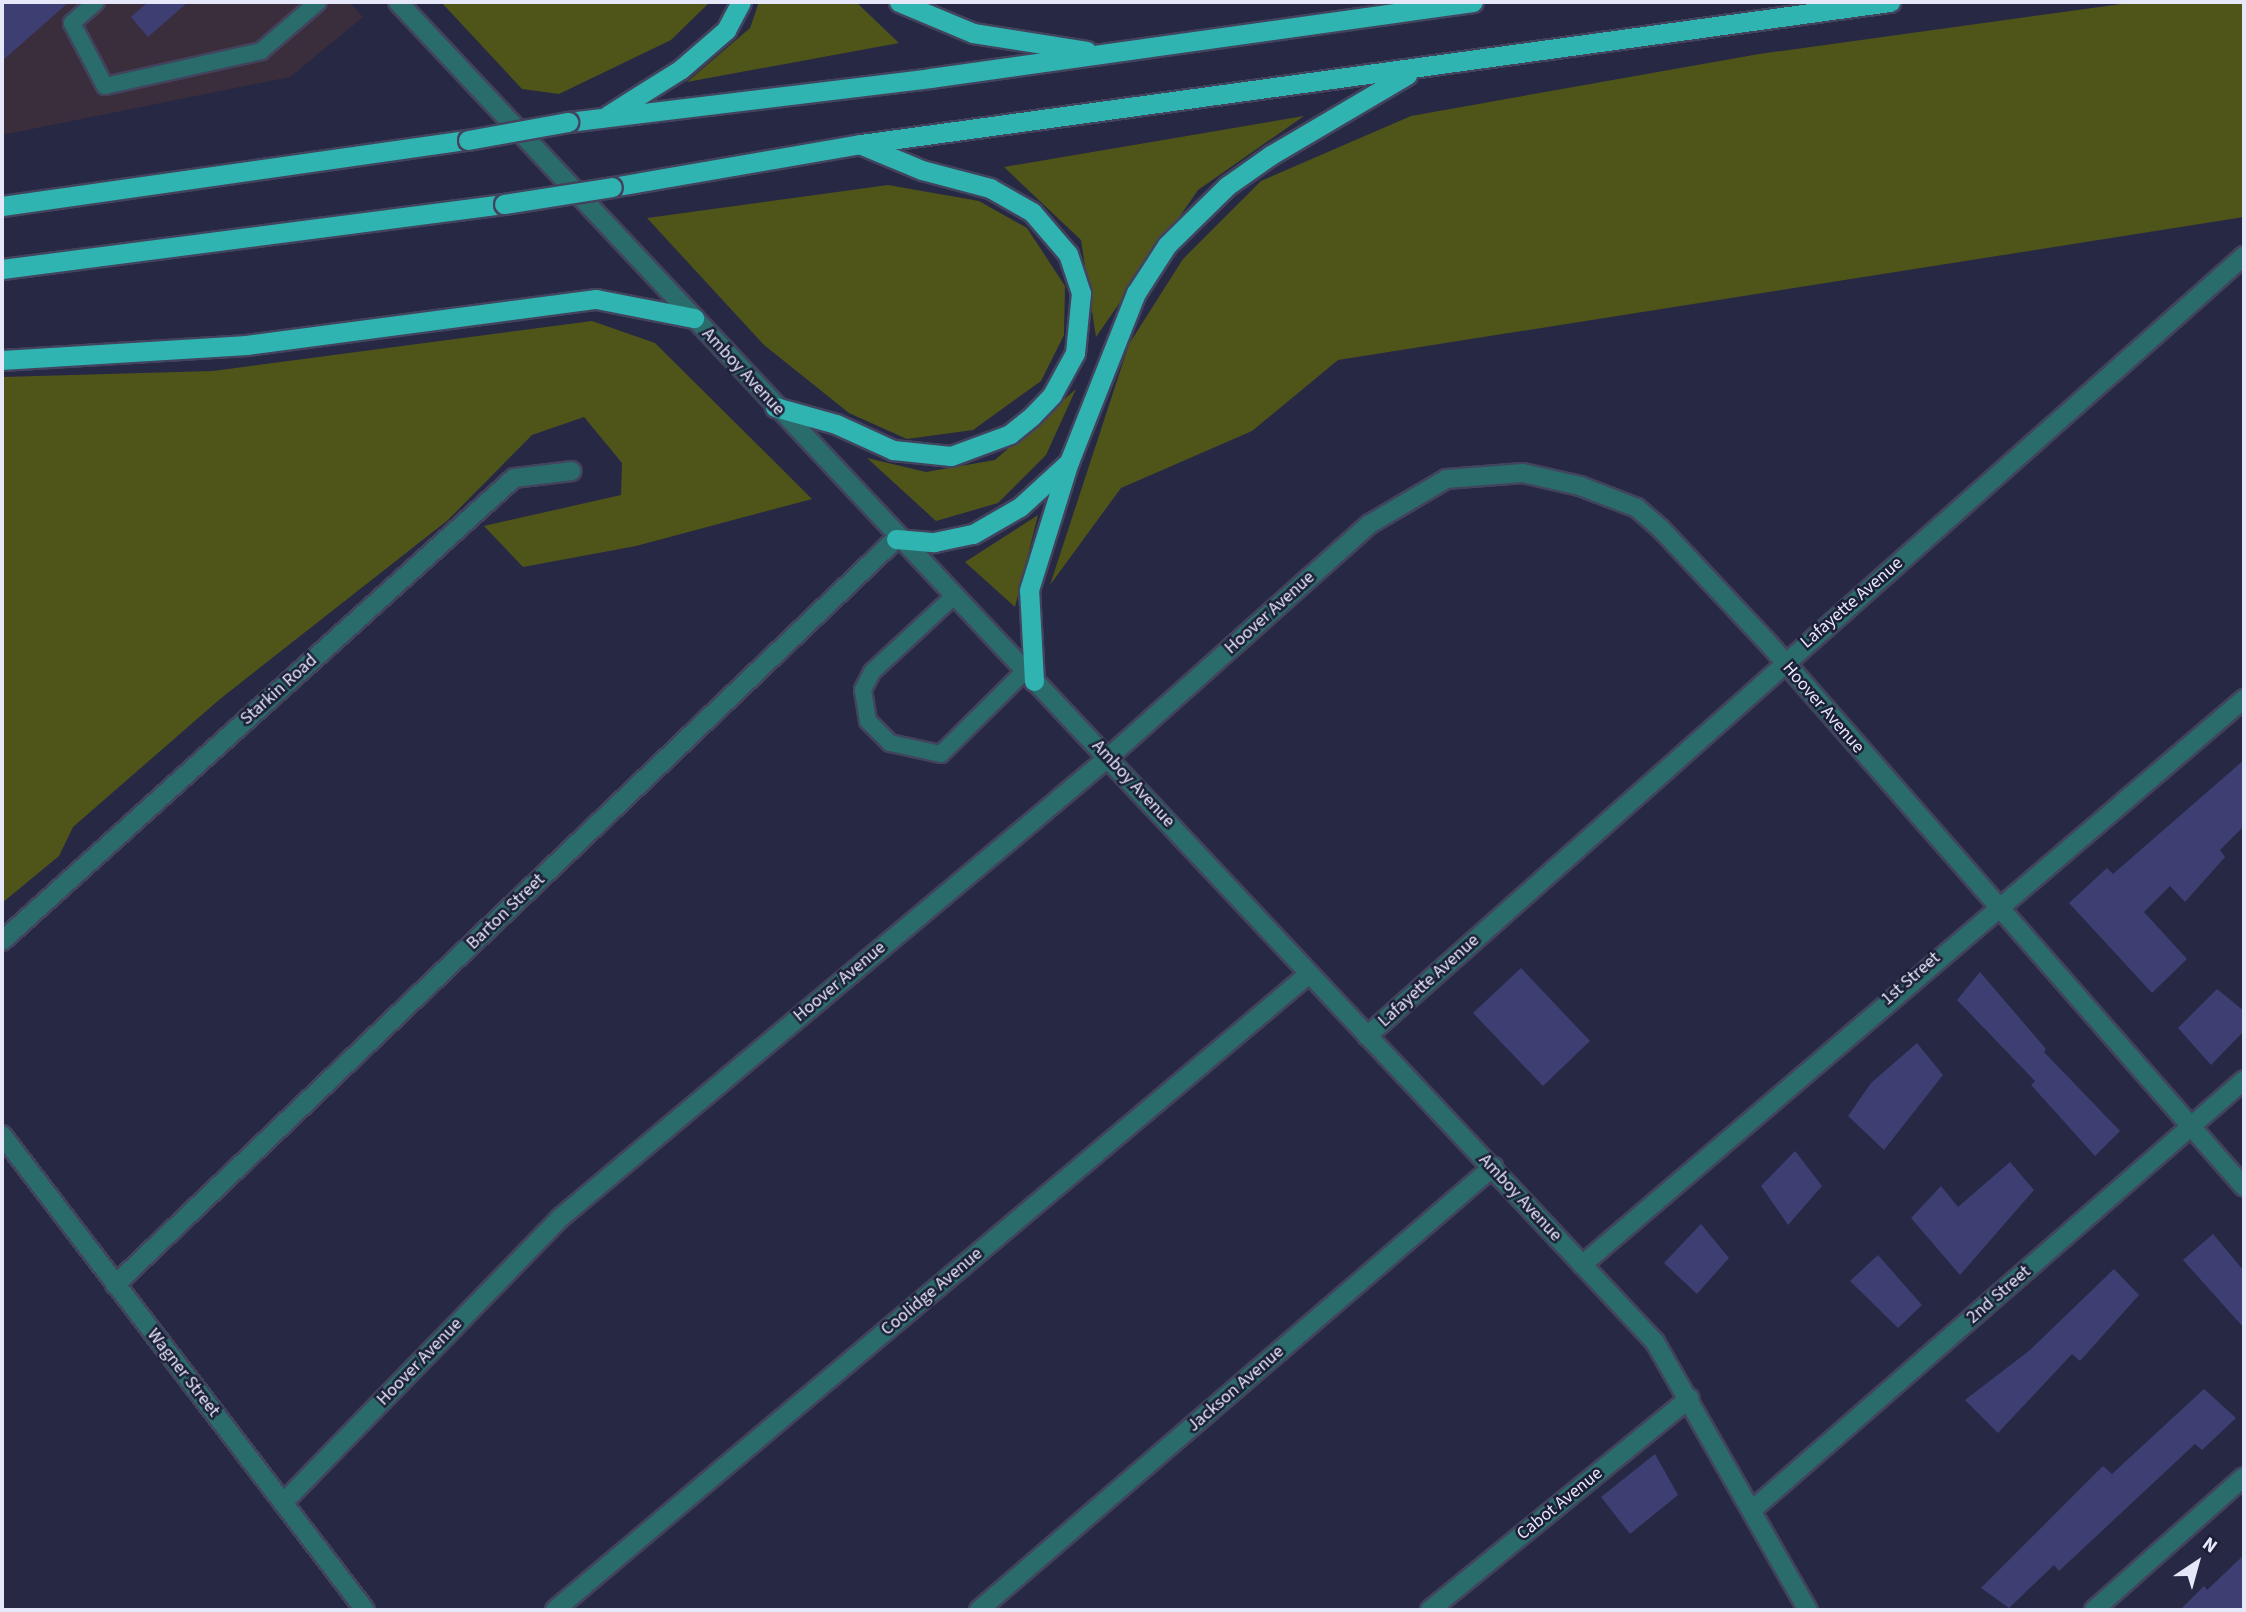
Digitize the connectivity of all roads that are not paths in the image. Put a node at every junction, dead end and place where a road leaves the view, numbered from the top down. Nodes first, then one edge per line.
1 (96, 2) edge
2 (318, 2) edge
3 (398, 2) edge
4 (741, 2) edge
5 (899, 2) edge
6 (1473, 2) edge
7 (1890, 2) edge
8 (1108, 54) junction
9 (1417, 69) junction
10 (601, 119) junction
11 (861, 144) junction
12 (2, 206) edge
13 (2244, 256) edge
14 (2, 270) edge
15 (694, 318) junction
16 (2, 360) edge
17 (775, 407) junction
18 (1069, 462) junction
19 (572, 471) dead end
20 (897, 539) junction
21 (953, 597) junction
22 (1785, 663) junction
23 (1030, 676) junction
24 (2244, 699) edge
25 (1109, 757) junction
26 (1994, 907) junction
27 (2, 941) edge
28 (1309, 974) junction
29 (1367, 1036) junction
30 (2244, 1080) edge
31 (2190, 1128) junction
32 (2, 1135) edge
33 (1493, 1167) junction
34 (2244, 1187) edge
35 (1582, 1265) junction
36 (115, 1285) junction
37 (1690, 1398) junction
38 (2244, 1477) edge
39 (283, 1503) junction
40 (1752, 1510) junction
41 (365, 1610) edge
42 (555, 1610) edge
43 (979, 1610) edge
44 (1430, 1610) edge
45 (1808, 1610) edge
46 (2094, 1610) edge

1 - 2 lane
3 - 15 street, Amboy Avenue
4 - 10 highway
5 - 8 highway
6 - 8 highway
7 - 9 highway
8 - 10 highway
9 - 11 highway
9 - 18 highway
10 - 12 highway, bridge
11 - 14 highway, bridge
11 - 17 highway
13 - 22 street, Lafayette Avenue
15 - 16 highway
15 - 17 street, Amboy Avenue
17 - 20 street, Amboy Avenue
18 - 20 highway
18 - 23 highway
19 - 27 street, Starkin Road
20 - 21 street, Amboy Avenue
20 - 36 street, Barton Street
21 - 23 street, Amboy Avenue
21 - 23 lane
22 - 25 street, Hoover Avenue
22 - 26 street, Hoover Avenue
22 - 29 street, Lafayette Avenue
23 - 25 street, Amboy Avenue
24 - 26 street, 1st Street
25 - 28 street, Amboy Avenue
25 - 39 street, Hoover Avenue
26 - 31 street, Hoover Avenue
26 - 35 street, 1st Street
28 - 29 street, Amboy Avenue
28 - 42 street, Coolidge Avenue
29 - 33 street, Amboy Avenue
30 - 31 street, 2nd Street
31 - 34 street, Hoover Avenue
31 - 40 street, 2nd Street
32 - 36 street, Wagner Street
33 - 35 street, Amboy Avenue
33 - 43 street, Jackson Avenue
35 - 37 street, Amboy Avenue
36 - 39 street, Wagner Street
37 - 40 street, Amboy Avenue
37 - 44 street, Cabot Avenue
38 - 46 street
39 - 41 street, Wagner Street
40 - 45 street, Amboy Avenue

